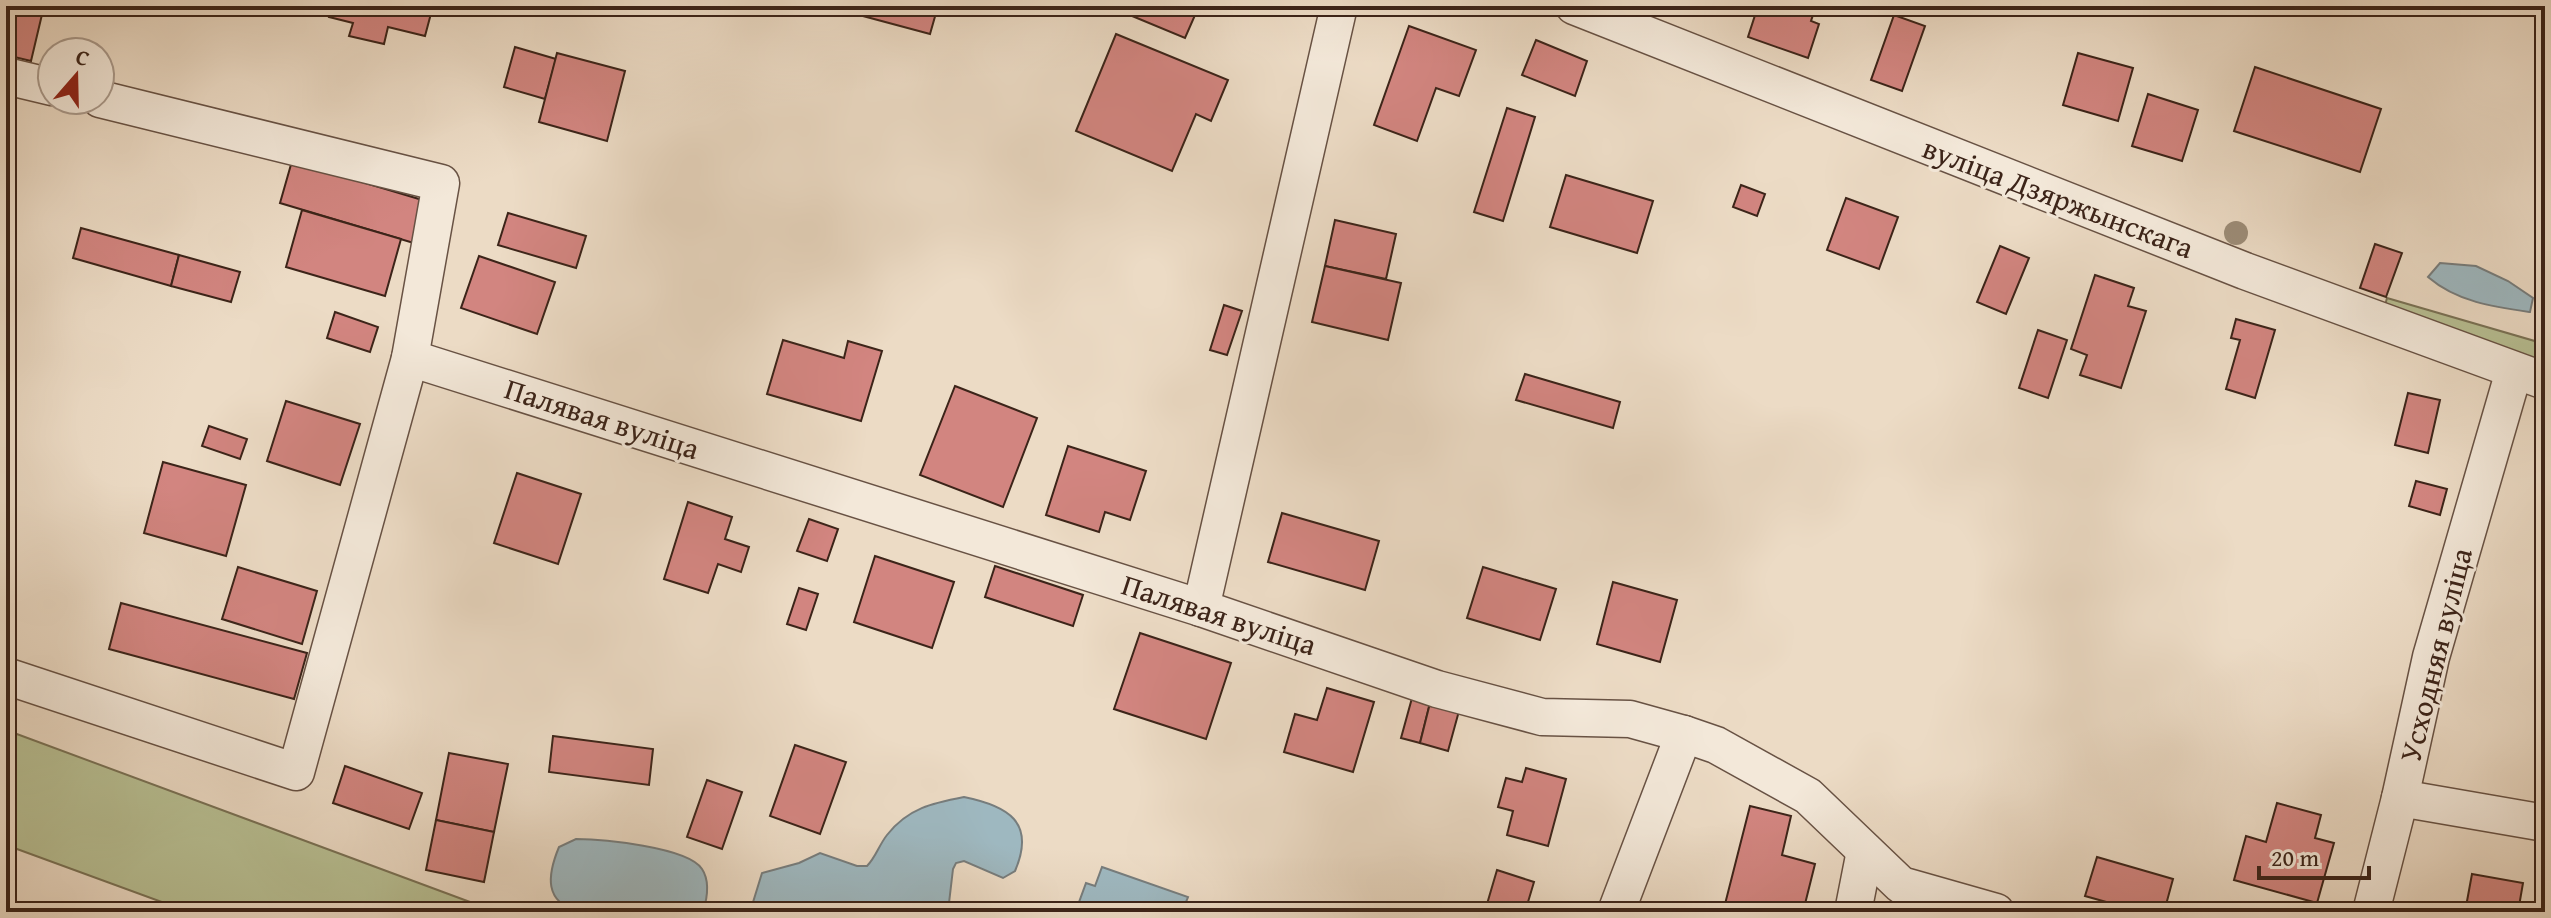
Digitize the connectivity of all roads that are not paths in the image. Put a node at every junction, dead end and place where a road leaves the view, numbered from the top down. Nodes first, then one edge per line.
1 (1339, 6) edge
2 (1574, 6) edge
3 (6, 76) edge
4 (36, 83) edge
5 (116, 103) edge
6 (410, 358) junction
7 (2529, 376) edge
8 (1201, 608) junction
9 (6, 676) edge
10 (1684, 734) junction
11 (2400, 798) junction
12 (2545, 823) edge
13 (1865, 851) junction
14 (1616, 912) edge
15 (1853, 912) edge
16 (1996, 912) edge
17 (2371, 912) edge

1 - 8 street
2 - 7 street, вуліца Дзяржынскага
3 - 4 street
5 - 6 street
6 - 8 street, Палявая вуліца
6 - 9 street
7 - 11 street, Усходняя вуліца
8 - 10 street, Палявая вуліца
10 - 13 street, Палявая вуліца
10 - 14 street
11 - 12 street, Усходняя вуліца
11 - 17 street
13 - 15 street
13 - 16 street, Палявая вуліца

